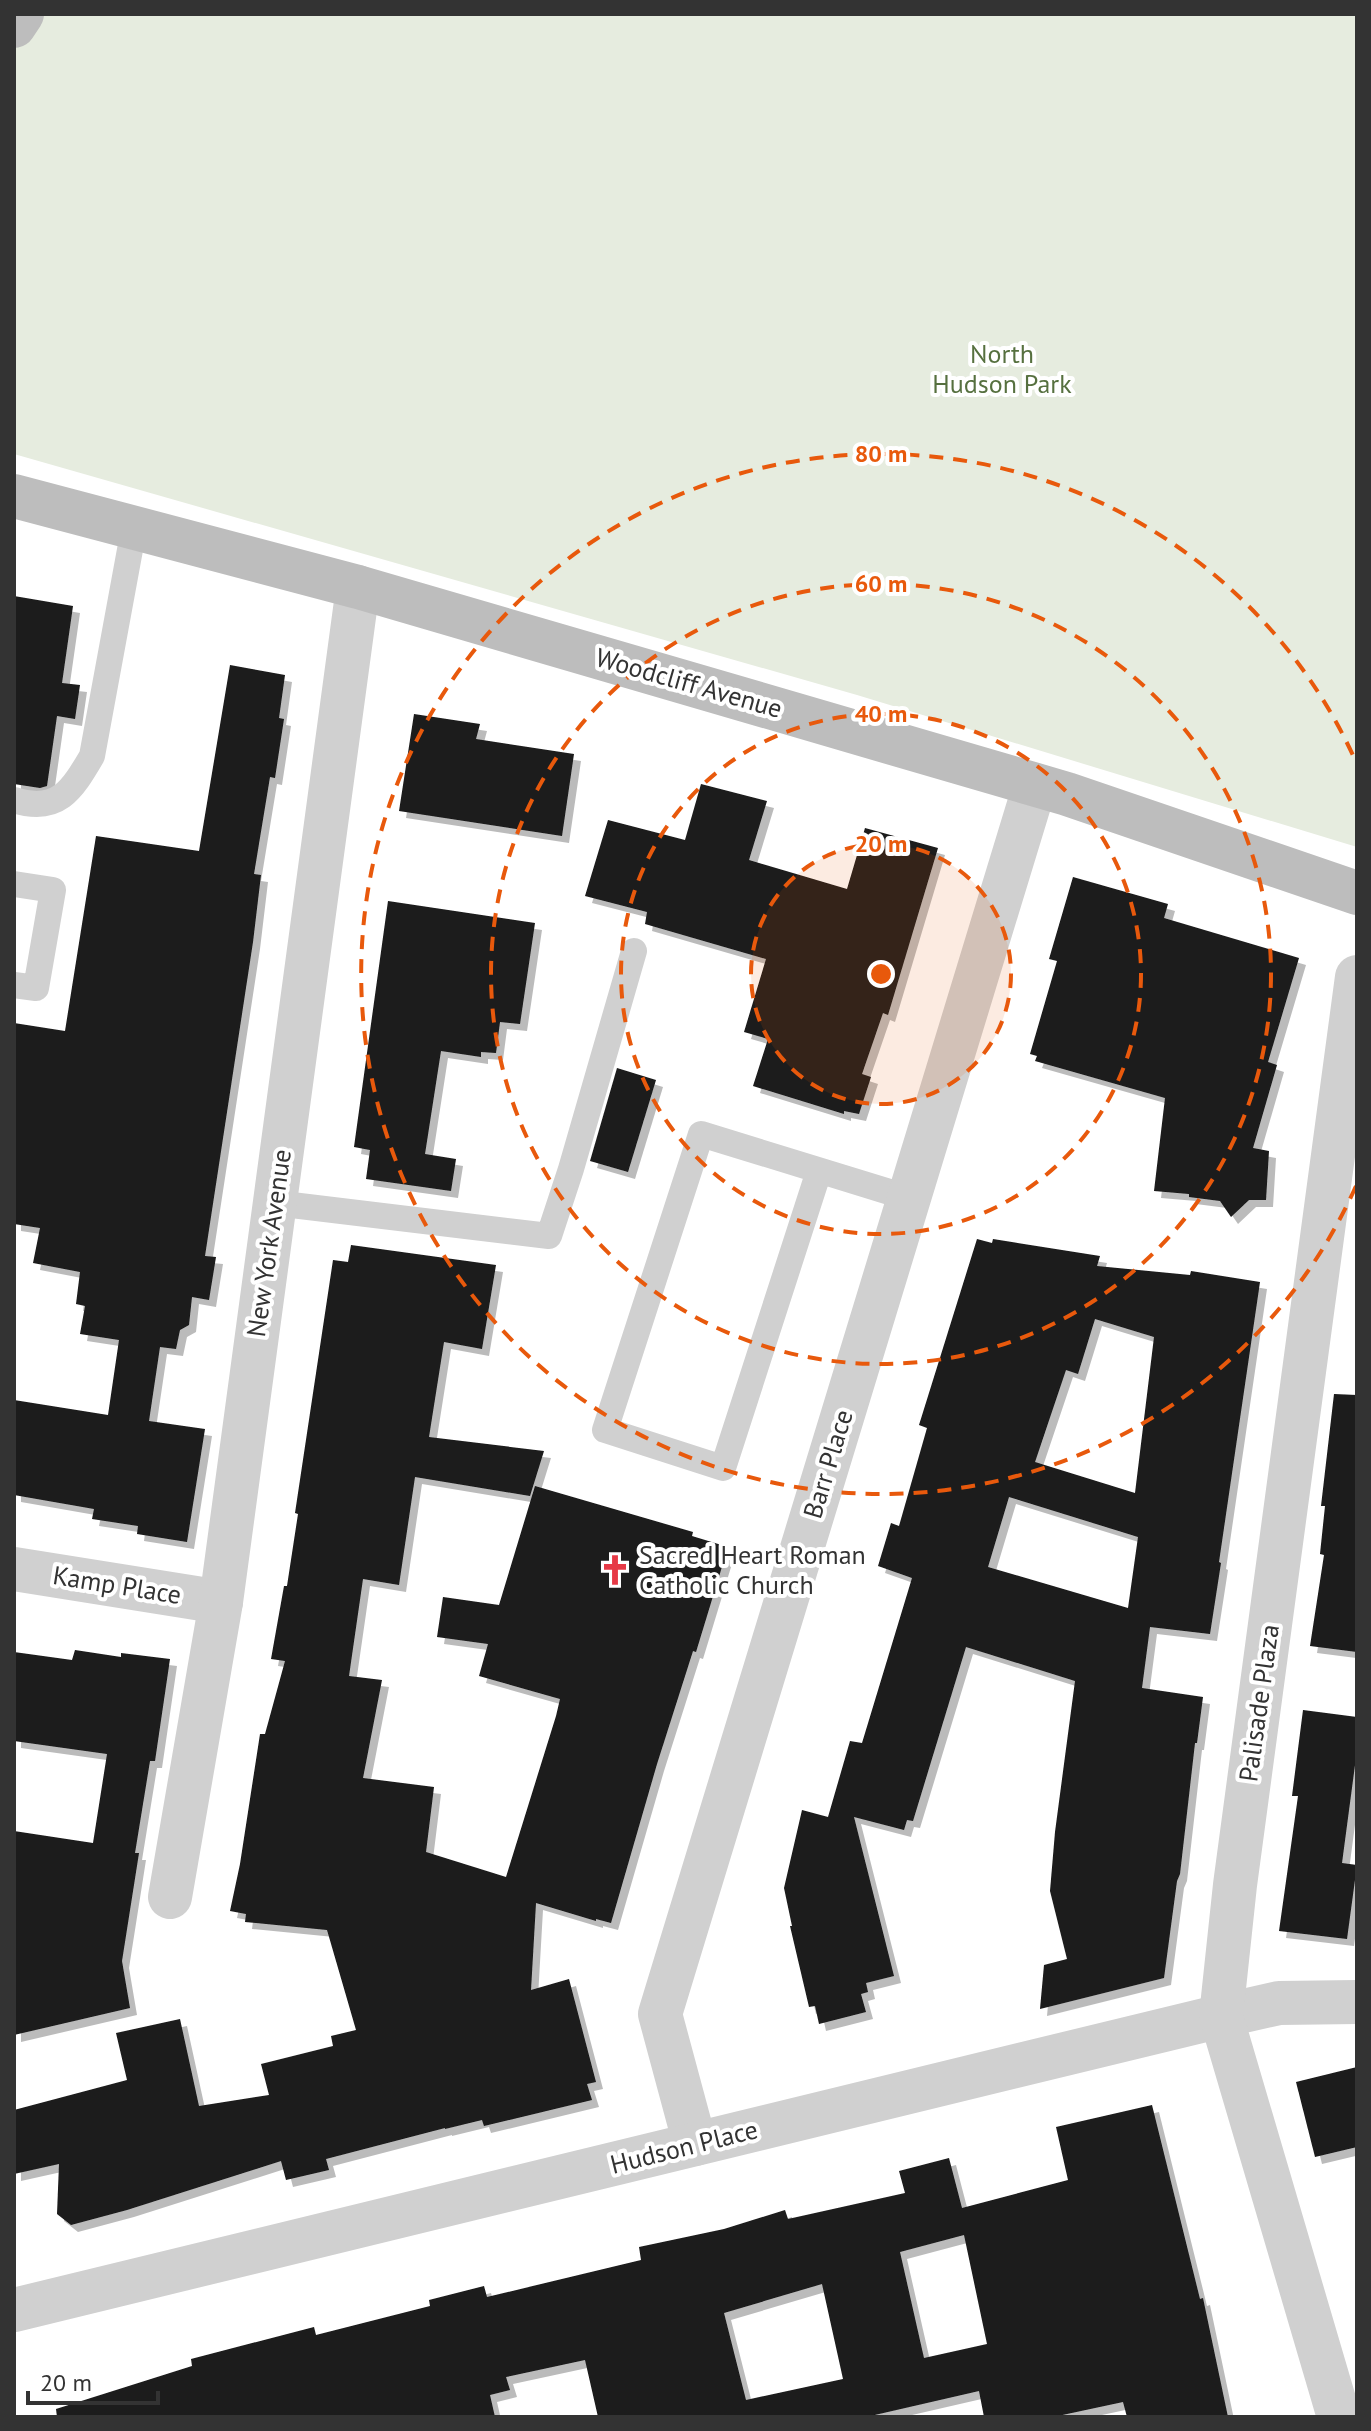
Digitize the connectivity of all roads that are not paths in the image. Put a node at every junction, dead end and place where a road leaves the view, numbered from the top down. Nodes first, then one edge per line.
1 (22, 14) edge
2 (14, 26) edge
3 (14, 496) edge
4 (134, 528) junction
5 (358, 587) junction
6 (1035, 785) junction
7 (14, 800) edge
8 (14, 884) edge
9 (1357, 893) edge
10 (634, 951) dead end
11 (1357, 977) edge
12 (14, 985) edge
13 (819, 1171) junction
14 (909, 1198) junction
15 (275, 1203) junction
16 (14, 1569) edge
17 (221, 1602) junction
18 (170, 1897) dead end
19 (1357, 2002) edge
20 (1221, 2016) junction
21 (695, 2144) junction
22 (14, 2310) edge
23 (1339, 2417) edge

1 - 2 main road
3 - 4 main road, Woodcliff Avenue
4 - 5 main road, Woodcliff Avenue
4 - 7 lane
5 - 6 main road, Woodcliff Avenue
5 - 15 street, New York Avenue
6 - 9 main road, Woodcliff Avenue
6 - 14 street, Barr Place
8 - 12 lane
10 - 15 lane
11 - 20 street, Palisade Plaza
13 - 13 lane
13 - 14 lane
14 - 21 street, Barr Place
15 - 17 street, New York Avenue
16 - 17 street, Kamp Place
17 - 18 street, New York Avenue
19 - 20 street, Hudson Place
20 - 21 street, Hudson Place
20 - 23 street, Palisade Plaza
21 - 22 street, Hudson Place

